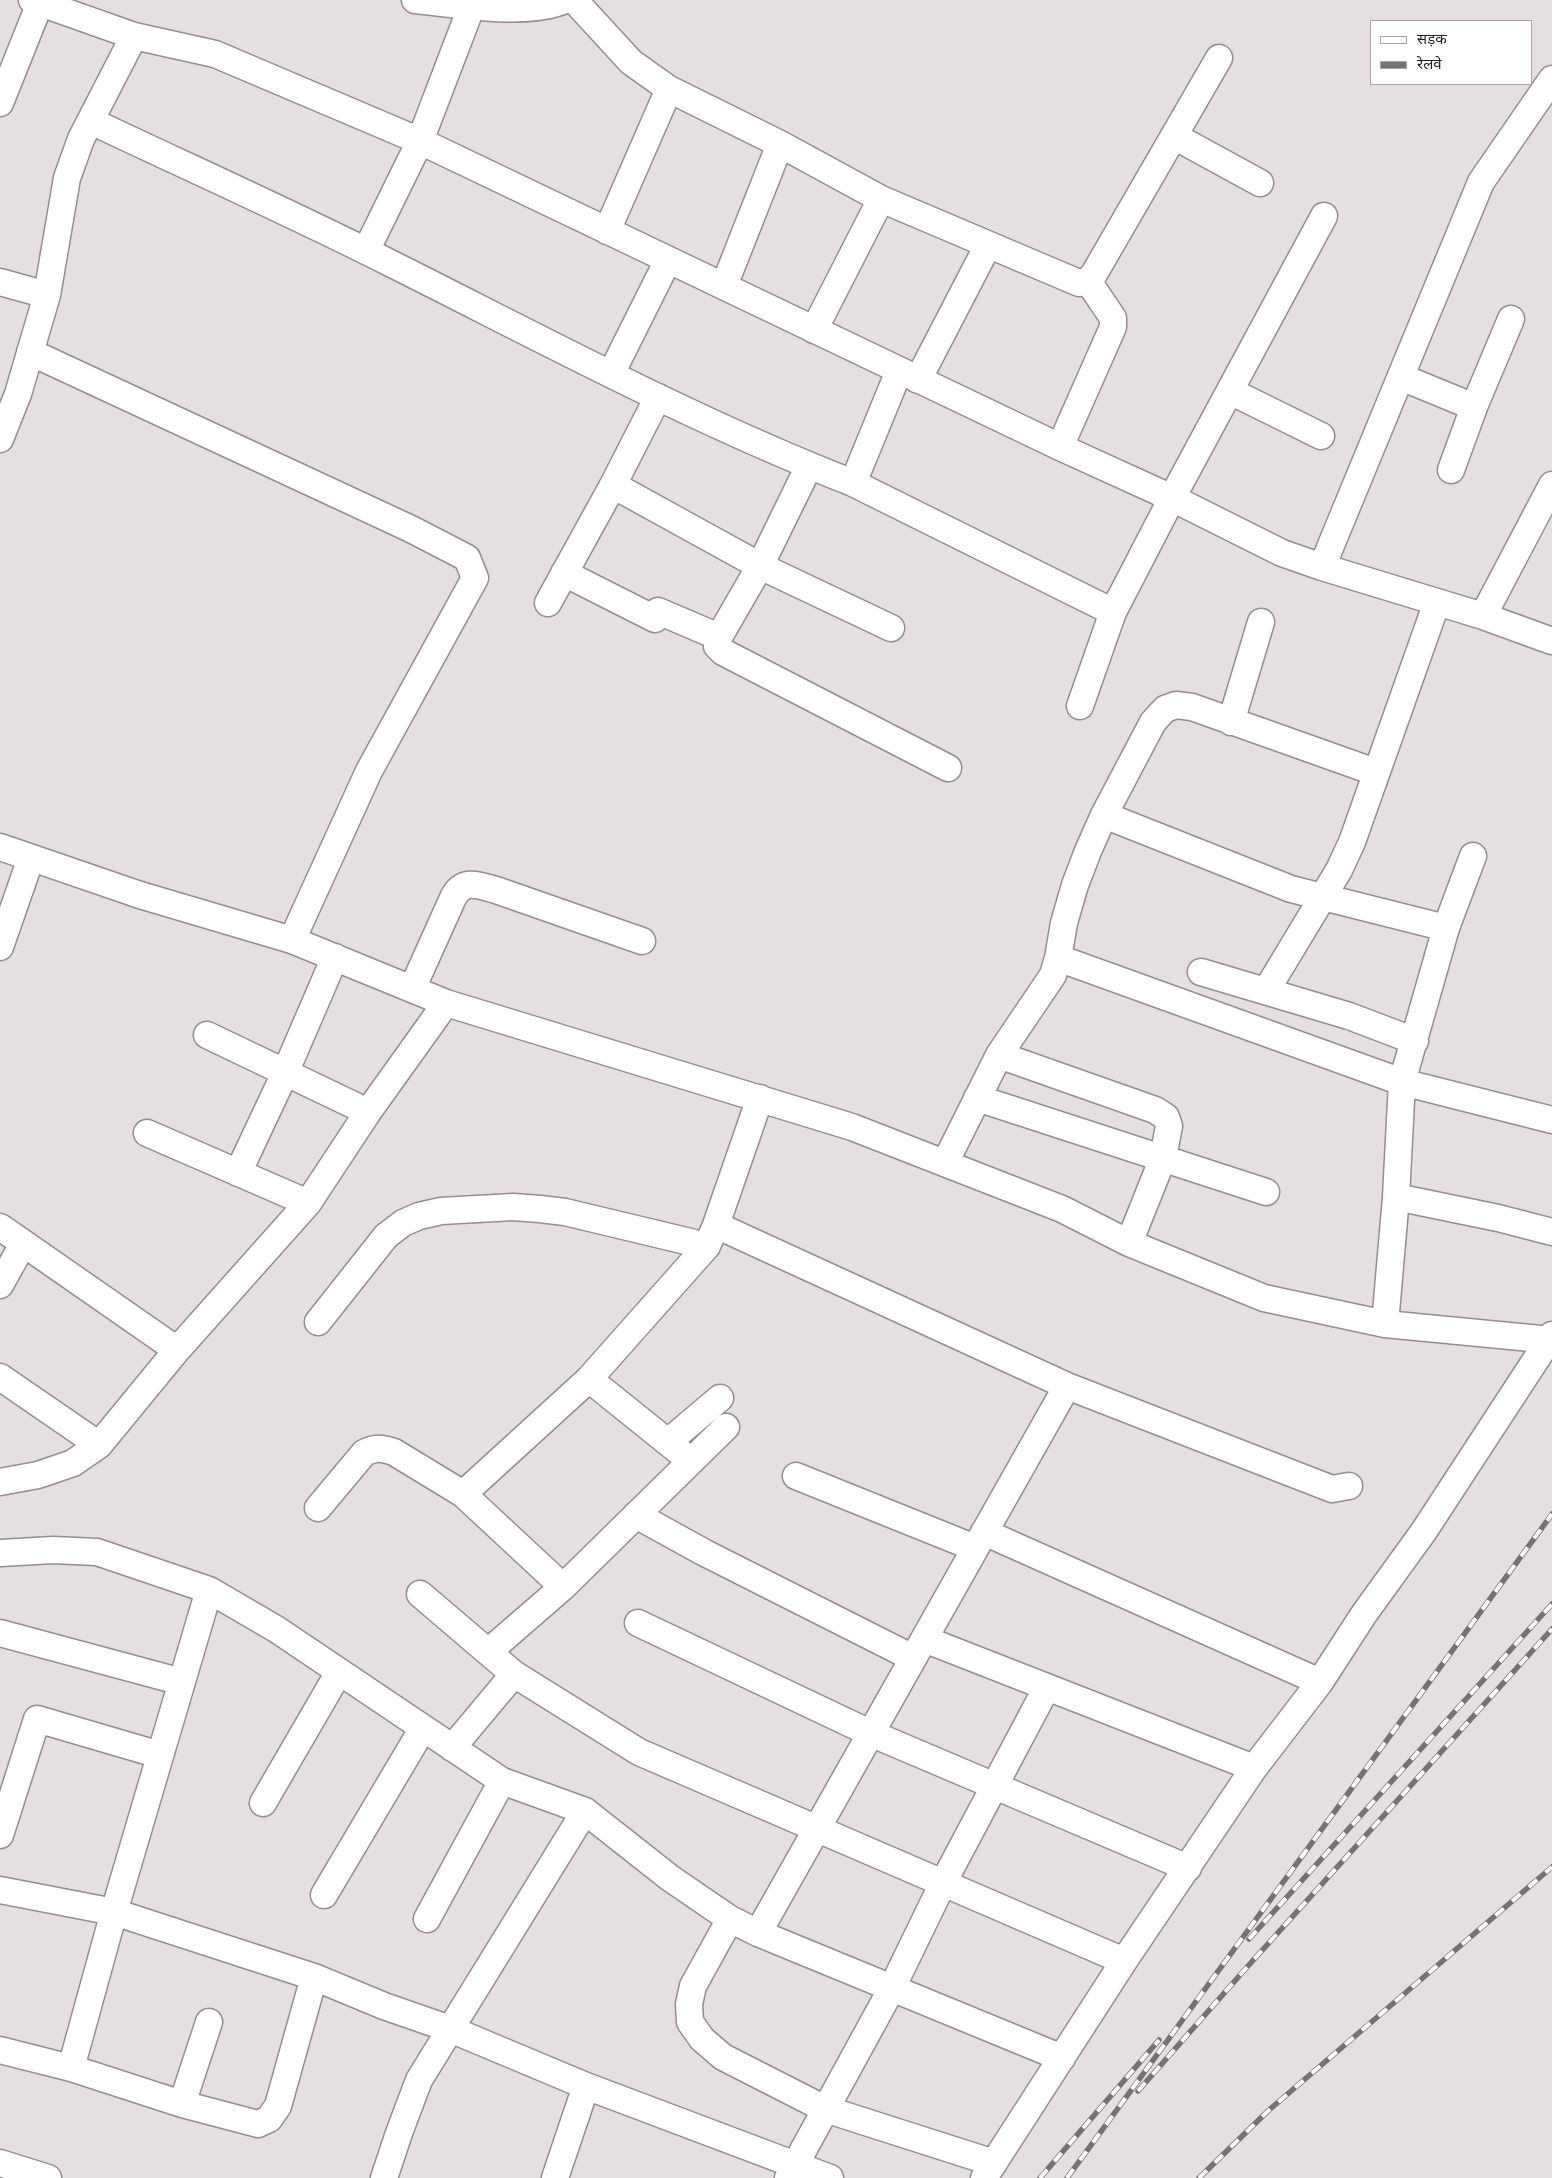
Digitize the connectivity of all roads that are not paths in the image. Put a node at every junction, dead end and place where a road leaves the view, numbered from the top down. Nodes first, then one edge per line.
1 (415, 0) edge
2 (565, 0) edge
3 (574, 0) edge
4 (36, 2) edge
5 (473, 3) edge
6 (134, 36) junction
7 (1220, 58) dead end
8 (1552, 79) edge
9 (669, 89) junction
10 (0, 103) edge
11 (91, 121) junction
12 (1174, 136) junction
13 (420, 141) junction
14 (780, 144) junction
15 (1260, 183) dead end
16 (881, 200) junction
17 (1324, 216) dead end
18 (608, 231) junction
19 (988, 245) junction
20 (366, 250) junction
21 (668, 260) junction
22 (1088, 281) junction
23 (0, 282) edge
24 (724, 286) junction
25 (47, 295) junction
26 (1511, 319) dead end
27 (814, 330) junction
28 (30, 352) junction
29 (611, 374) junction
30 (908, 375) junction
31 (1401, 377) junction
32 (9, 391) edge
33 (1230, 391) junction
34 (658, 397) junction
35 (1474, 407) junction
36 (1321, 436) dead end
37 (0, 439) edge
38 (1060, 447) junction
39 (809, 466) junction
40 (1451, 470) dead end
41 (853, 483) junction
42 (613, 485) junction
43 (1552, 485) edge
44 (1172, 498) junction
45 (760, 566) junction
46 (1322, 567) junction
47 (564, 573) junction
48 (1437, 602) junction
49 (548, 603) dead end
50 (1113, 612) junction
51 (1483, 616) junction
52 (1261, 622) dead end
53 (891, 628) dead end
54 (719, 637) junction
55 (1552, 641) edge
56 (1080, 706) dead end
57 (1231, 722) junction
58 (948, 768) dead end
59 (1375, 772) junction
60 (1104, 815) junction
61 (0, 848) edge
62 (1474, 856) dead end
63 (31, 858) junction
64 (1321, 896) junction
65 (1446, 928) junction
66 (292, 940) junction
67 (642, 941) dead end
68 (0, 946) edge
69 (335, 957) junction
70 (1058, 958) junction
71 (1201, 972) dead end
72 (412, 989) junction
73 (1266, 991) junction
74 (446, 1003) junction
75 (206, 1035) dead end
76 (1415, 1041) junction
77 (999, 1055) junction
78 (285, 1073) junction
79 (1402, 1082) junction
80 (760, 1098) junction
81 (977, 1098) junction
82 (368, 1112) junction
83 (1552, 1120) edge
84 (146, 1133) dead end
85 (1163, 1158) junction
86 (945, 1163) junction
87 (238, 1173) junction
88 (1266, 1192) dead end
89 (1396, 1198) junction
90 (308, 1203) junction
91 (0, 1227) edge
92 (1552, 1232) edge
93 (712, 1236) junction
94 (1129, 1243) junction
95 (24, 1244) junction
96 (0, 1285) edge
97 (318, 1322) dead end
98 (1385, 1324) junction
99 (1551, 1338) edge
100 (176, 1350) junction
101 (0, 1377) edge
102 (589, 1379) junction
103 (1066, 1386) junction
104 (720, 1398) dead end
105 (726, 1427) dead end
106 (668, 1442) junction
107 (99, 1446) junction
108 (691, 1461) junction
109 (796, 1476) dead end
110 (0, 1482) edge
111 (1350, 1486) dead end
112 (463, 1494) junction
113 (318, 1508) dead end
114 (636, 1515) junction
115 (980, 1540) junction
116 (0, 1553) edge
117 (562, 1587) junction
118 (209, 1590) junction
119 (420, 1594) dead end
120 (638, 1623) dead end
121 (0, 1633) edge
122 (918, 1648) junction
123 (488, 1652) junction
124 (339, 1672) junction
125 (514, 1674) junction
126 (182, 1682) junction
127 (1320, 1682) junction
128 (1046, 1687) junction
129 (423, 1728) junction
130 (870, 1733) junction
131 (452, 1748) junction
132 (160, 1755) junction
133 (1254, 1768) junction
134 (502, 1781) junction
135 (994, 1786) junction
136 (263, 1803) dead end
137 (585, 1811) junction
138 (816, 1829) junction
139 (0, 1835) edge
140 (1188, 1868) junction
141 (943, 1883) junction
142 (0, 1890) edge
143 (324, 1895) dead end
144 (114, 1912) junction
145 (730, 1919) junction
146 (428, 1920) dead end
147 (758, 1933) junction
148 (1124, 1961) junction
149 (314, 1977) junction
150 (892, 1988) junction
151 (209, 2022) dead end
152 (450, 2029) junction
153 (0, 2050) edge
154 (1062, 2058) junction
155 (71, 2068) junction
156 (586, 2086) junction
157 (182, 2104) junction
158 (825, 2109) junction
159 (0, 2163) edge
160 (989, 2170) edge
161 (792, 2171) edge
162 (48, 2178) edge
163 (384, 2178) edge
164 (555, 2178) edge
165 (830, 2178) edge

1 - 5 street
2 - 5 street
3 - 9 street
4 - 6 street
4 - 10 street
5 - 13 street
6 - 11 street
6 - 13 street
7 - 12 street
8 - 31 street
9 - 14 street
9 - 18 street
11 - 20 street
11 - 25 street
12 - 15 street
12 - 22 street
13 - 18 street
13 - 20 street
14 - 16 street
14 - 24 street
16 - 19 street
16 - 27 street
17 - 33 street
18 - 21 street
19 - 22 street
19 - 30 street
20 - 29 street
21 - 24 street
21 - 29 street
22 - 38 street
23 - 25 street
24 - 27 street
25 - 28 street
26 - 35 street
27 - 30 street
28 - 32 street
28 - 66 street
29 - 34 street
30 - 38 street
30 - 41 street
31 - 35 street
31 - 46 street
32 - 37 street
33 - 36 street
33 - 44 street
34 - 39 street
34 - 42 street
35 - 40 street
38 - 44 street
39 - 41 street
39 - 45 street
41 - 50 street
42 - 45 street
42 - 47 street
43 - 51 street
44 - 46 street
44 - 50 street
45 - 53 street
45 - 54 street
46 - 48 street
47 - 49 street
47 - 54 street
48 - 51 street
48 - 59 street
50 - 56 street
51 - 55 street
52 - 57 street
54 - 58 street
57 - 59 street
57 - 60 street
59 - 64 street
60 - 64 street
60 - 70 street
61 - 63 street
62 - 65 street
63 - 66 street
63 - 68 street
64 - 65 street
64 - 73 street
65 - 76 street
66 - 69 street
67 - 72 street
69 - 72 street
69 - 78 street
70 - 77 street
70 - 79 street
71 - 73 street
72 - 74 street
73 - 76 street
74 - 80 street
74 - 82 street
75 - 78 street
76 - 79 street
77 - 81 street
77 - 85 street
78 - 82 street
78 - 87 street
79 - 83 street
79 - 89 street
80 - 86 street
80 - 93 street
81 - 85 street
81 - 86 street
82 - 90 street
84 - 87 street
85 - 88 street
85 - 94 street
86 - 94 street
87 - 90 street
89 - 92 street
89 - 98 street
90 - 100 street
91 - 95 street
93 - 97 street
93 - 102 street
93 - 103 street
94 - 98 street
95 - 96 street
95 - 100 street
98 - 99 street
99 - 127 street
100 - 107 street
101 - 107 street
102 - 106 street
102 - 112 street
103 - 111 street
103 - 115 street
104 - 106 street
105 - 108 street
106 - 108 street
107 - 110 street
108 - 114 street
109 - 115 street
112 - 113 street
112 - 117 street
114 - 117 street
114 - 122 street
115 - 122 street
115 - 127 street
116 - 118 street
117 - 123 street
118 - 124 street
118 - 126 street
119 - 123 street
120 - 130 street
121 - 126 street
122 - 128 street
122 - 130 street
123 - 125 street
124 - 129 street
124 - 136 street
125 - 131 street
125 - 138 street
126 - 132 street
127 - 133 street
128 - 133 street
128 - 135 street
129 - 131 street
129 - 143 street
130 - 135 street
130 - 138 street
131 - 134 street
132 - 139 street
132 - 144 street
133 - 140 street
134 - 137 street
134 - 146 street
135 - 140 street
135 - 141 street
137 - 145 street
137 - 152 street
138 - 141 street
138 - 147 street
140 - 148 street
141 - 148 street
141 - 150 street
142 - 144 street
144 - 149 street
144 - 155 street
145 - 147 street
145 - 158 street
147 - 150 street
148 - 154 street
149 - 152 street
149 - 157 street
150 - 154 street
150 - 158 street
151 - 157 street
152 - 156 street
152 - 163 street
153 - 155 street
154 - 160 street
155 - 157 street
156 - 161 street
156 - 164 street
158 - 160 street
158 - 161 street
159 - 162 street
161 - 165 street

